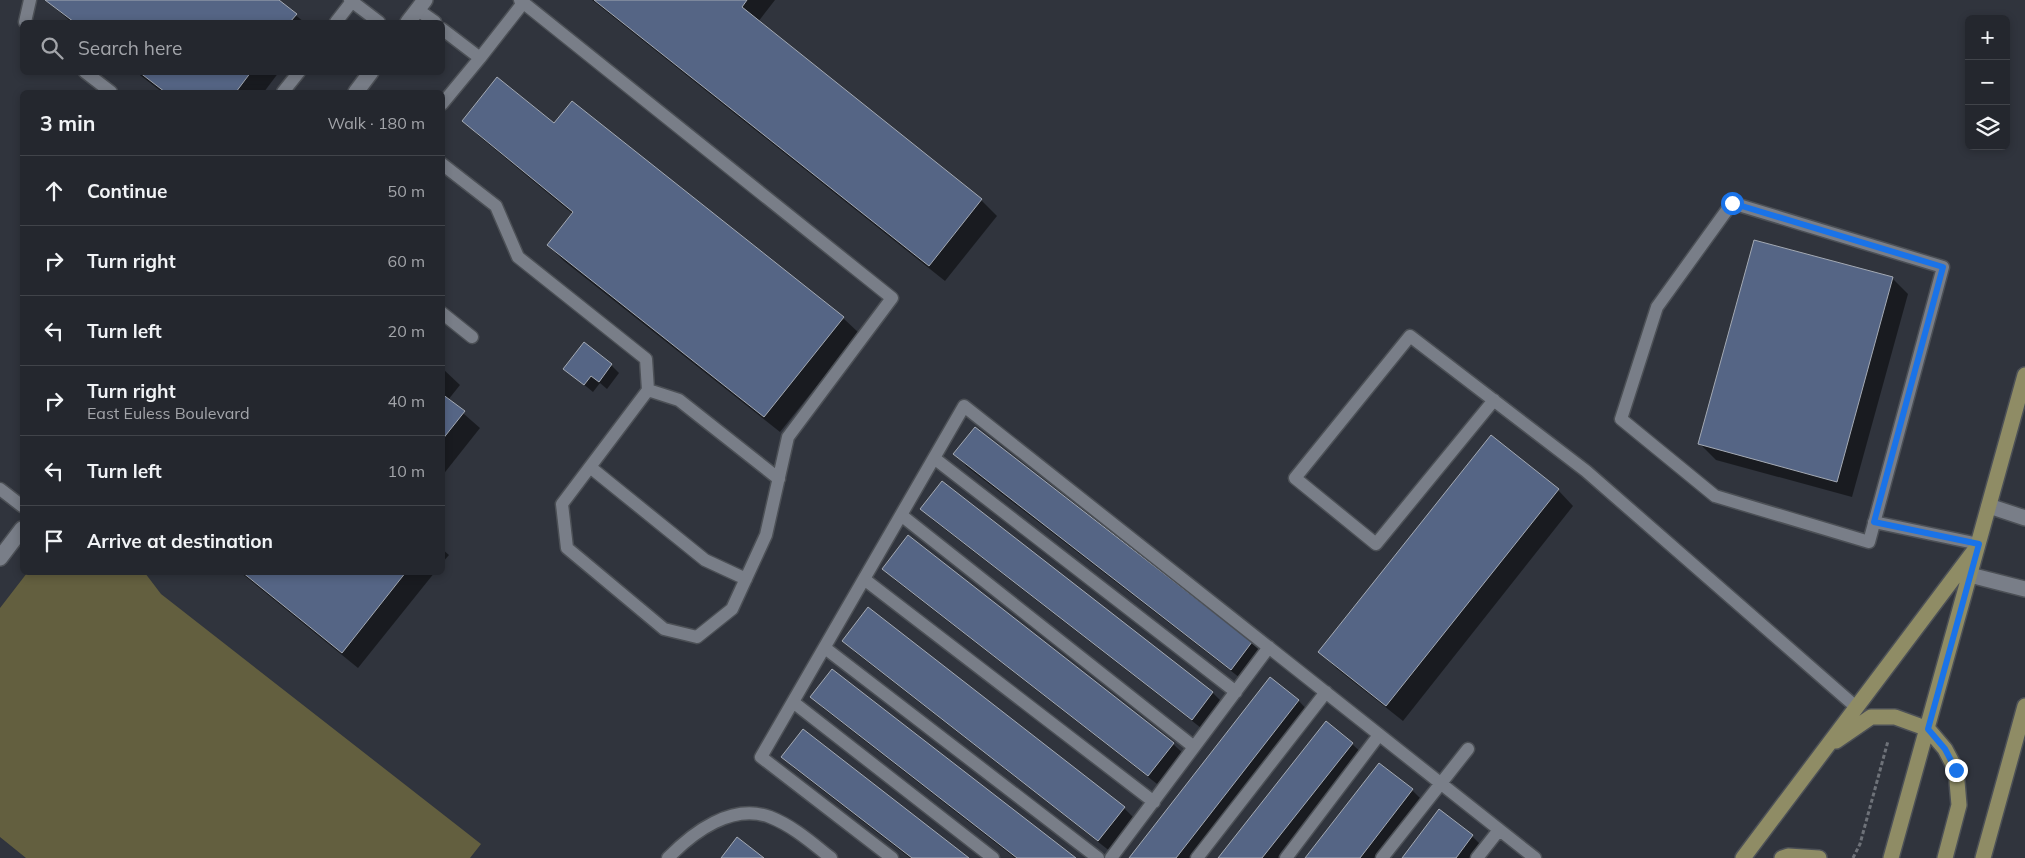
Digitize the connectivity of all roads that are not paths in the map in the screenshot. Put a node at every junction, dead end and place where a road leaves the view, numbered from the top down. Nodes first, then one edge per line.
1 (30, 0) edge
2 (352, 0) edge
3 (522, 1) edge
4 (422, 5) edge
5 (26, 20) edge
6 (337, 20) edge
7 (377, 20) edge
8 (410, 20) edge
9 (433, 20) edge
10 (445, 31) edge
11 (480, 58) junction
12 (89, 75) edge
13 (296, 75) edge
14 (369, 75) edge
15 (108, 90) edge
16 (285, 90) edge
17 (358, 90) edge
18 (445, 100) edge
19 (445, 166) edge
20 (445, 315) edge
21 (472, 337) dead end
22 (2025, 375) edge
23 (648, 390) junction
24 (1494, 400) junction
25 (934, 458) junction
26 (590, 467) junction
27 (779, 479) junction
28 (0, 488) edge
29 (20, 504) edge
30 (1989, 506) junction
31 (901, 515) junction
32 (2025, 518) edge
33 (1874, 522) junction
34 (20, 532) edge
35 (1979, 544) junction
36 (0, 558) edge
37 (1970, 575) junction
38 (746, 579) junction
39 (864, 579) junction
40 (2025, 589) edge
41 (1269, 647) junction
42 (825, 648) junction
43 (1236, 692) junction
44 (1326, 692) junction
45 (793, 702) junction
46 (1856, 706) junction
47 (2025, 706) edge
48 (1928, 729) junction
49 (1379, 735) junction
50 (1194, 747) junction
51 (1468, 749) dead end
52 (1824, 749) junction
53 (1441, 783) junction
54 (1154, 802) junction
55 (1499, 830) junction
56 (668, 858) edge
57 (831, 858) edge
58 (892, 858) edge
59 (993, 858) edge
60 (1098, 858) edge
61 (1111, 858) edge
62 (1197, 858) edge
63 (1286, 858) edge
64 (1382, 858) edge
65 (1478, 858) edge
66 (1534, 858) edge
67 (1743, 858) edge
68 (1782, 858) edge
69 (1819, 858) edge
70 (1891, 858) edge
71 (1945, 858) edge
72 (1983, 858) edge

1 - 5 lane
2 - 6 lane
2 - 7 lane
3 - 11 lane
3 - 27 lane
4 - 8 street
4 - 9 lane
10 - 11 lane
11 - 18 lane
12 - 15 lane
13 - 16 lane
14 - 17 street
19 - 23 lane
20 - 21 lane
22 - 30 main road
23 - 26 lane
23 - 27 lane
24 - 24 lane
24 - 46 lane
25 - 31 lane
25 - 41 lane
25 - 43 lane
26 - 38 lane
26 - 38 lane
27 - 38 lane
28 - 29 lane
30 - 32 street
30 - 35 main road
31 - 39 lane
31 - 50 lane
33 - 33 lane
33 - 35 lane
34 - 36 street
35 - 37 main road
35 - 46 main road
37 - 40 street
37 - 48 main road
39 - 42 lane
39 - 54 lane
41 - 43 lane
41 - 44 lane
42 - 45 lane
42 - 60 lane
43 - 50 lane
44 - 49 lane
44 - 62 lane
45 - 58 lane
45 - 59 lane
46 - 52 main road
47 - 72 main road
48 - 52 main road
48 - 70 main road
48 - 71 main road
49 - 53 lane
49 - 63 lane
50 - 54 lane
51 - 53 lane
52 - 67 main road
53 - 55 lane
53 - 64 lane
54 - 61 lane
55 - 65 lane
55 - 66 lane
56 - 57 lane
68 - 69 main road

